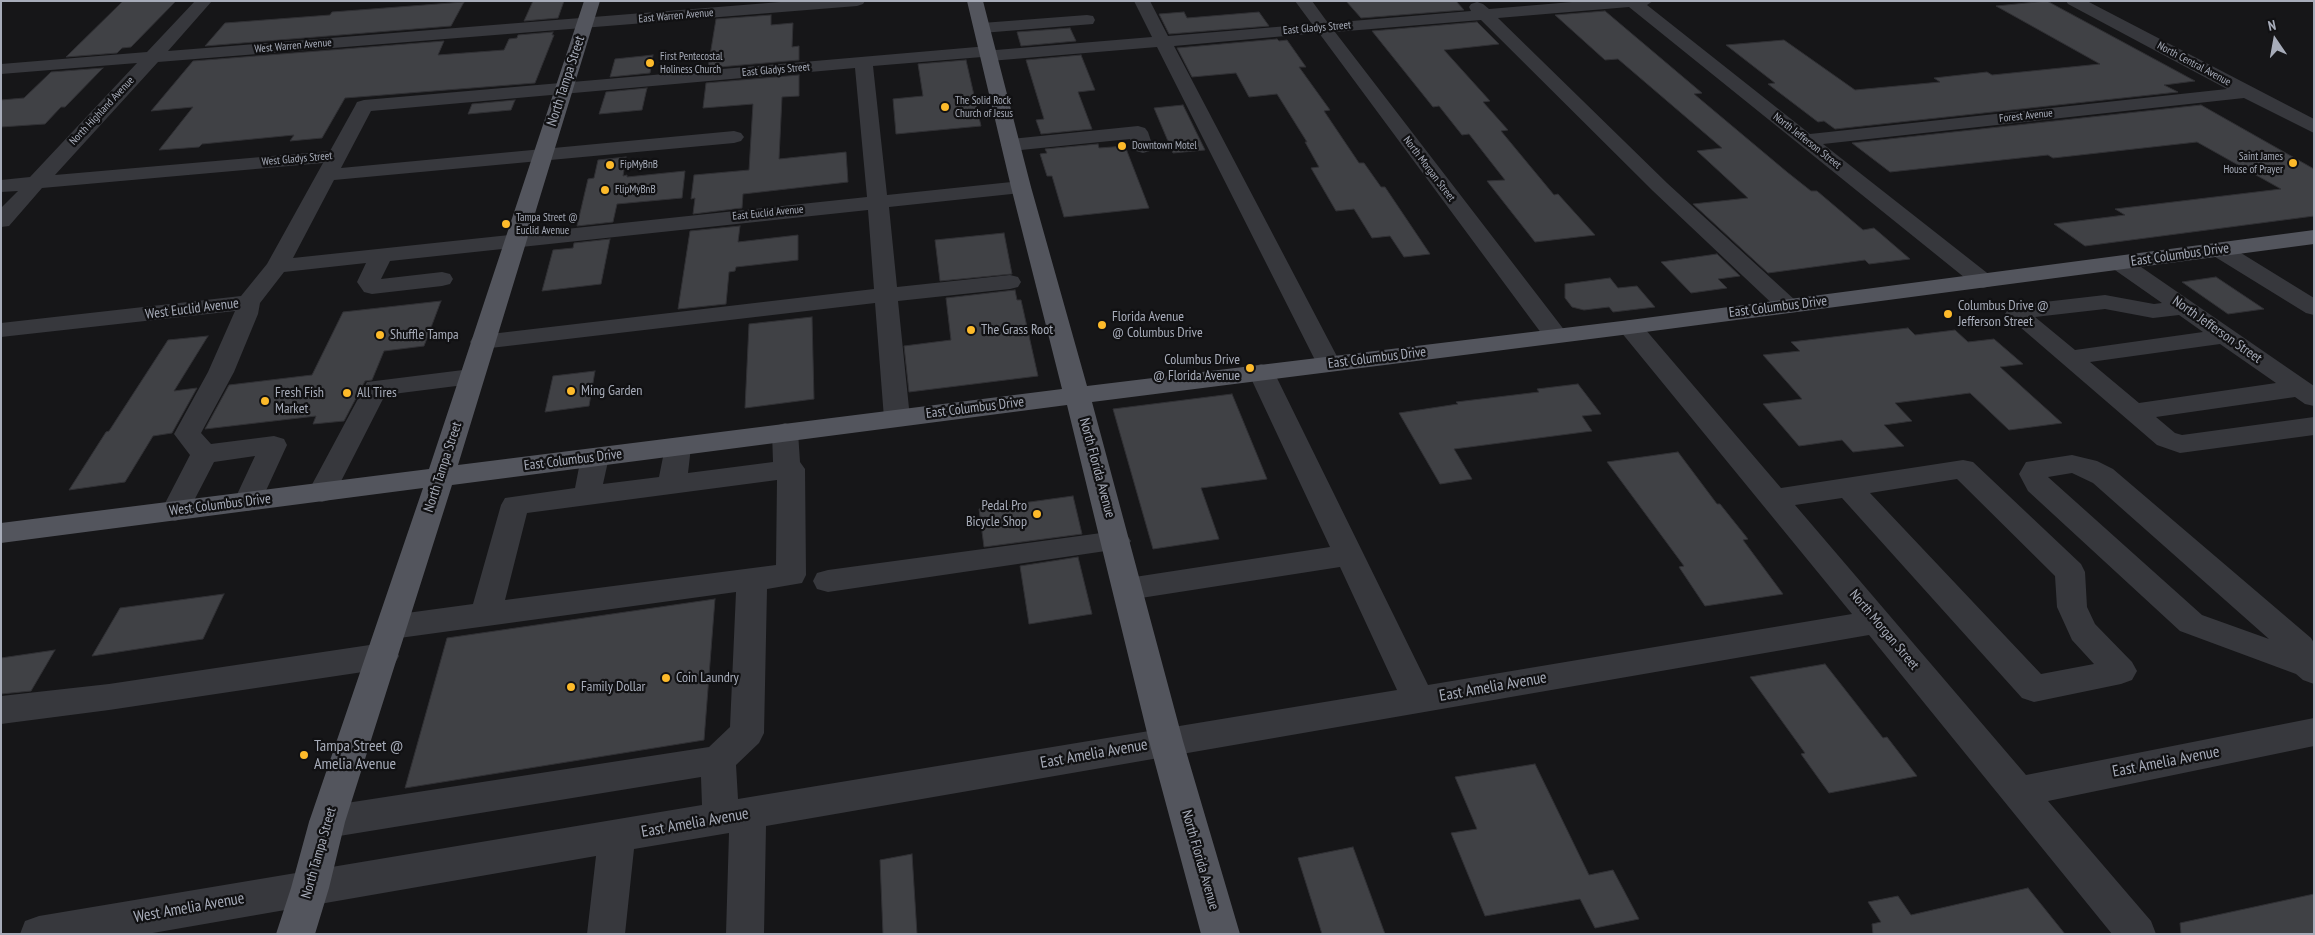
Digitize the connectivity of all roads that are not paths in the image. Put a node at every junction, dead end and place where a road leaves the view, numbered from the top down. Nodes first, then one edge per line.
1 (204, 1) edge
2 (592, 1) edge
3 (856, 1) edge
4 (975, 1) edge
5 (1142, 1) edge
6 (1304, 1) edge
7 (2074, 1) edge
8 (1636, 2) edge
9 (1478, 8) edge
10 (1087, 20) dead end
11 (585, 23) junction
12 (1323, 27) junction
13 (982, 28) junction
14 (1162, 41) junction
15 (989, 54) junction
16 (152, 58) junction
17 (863, 62) junction
18 (1, 69) edge
19 (564, 88) junction
20 (2246, 92) junction
21 (2314, 126) edge
22 (734, 137) dead end
23 (1806, 140) junction
24 (1011, 145) junction
25 (1144, 147) dead end
26 (542, 155) junction
27 (337, 156) junction
28 (327, 175) junction
29 (36, 183) junction
30 (1, 186) edge
31 (1021, 187) junction
32 (878, 202) junction
33 (1, 221) edge
34 (2314, 237) edge
35 (515, 240) junction
36 (2220, 250) junction
37 (382, 254) junction
38 (2120, 263) junction
39 (277, 266) junction
40 (442, 279) dead end
41 (1982, 281) junction
42 (1010, 282) dead end
43 (886, 295) junction
44 (248, 302) junction
45 (1788, 306) junction
46 (2183, 307) junction
47 (2314, 308) edge
48 (1630, 327) junction
49 (1, 330) edge
50 (1556, 336) junction
51 (2225, 336) junction
52 (482, 342) junction
53 (2069, 358) junction
54 (1329, 364) junction
55 (1261, 372) junction
56 (471, 377) junction
57 (2307, 393) edge
58 (1077, 395) junction
59 (2134, 412) junction
60 (897, 418) junction
61 (2314, 426) edge
62 (785, 432) junction
63 (678, 446) junction
64 (204, 454) junction
65 (595, 458) junction
66 (787, 470) junction
67 (439, 478) junction
68 (672, 484) junction
69 (1848, 487) junction
70 (322, 492) junction
71 (587, 496) junction
72 (1774, 499) junction
73 (248, 502) junction
74 (175, 511) junction
75 (1, 533) edge
76 (1116, 541) junction
77 (1349, 555) junction
78 (752, 579) junction
79 (828, 581) dead end
80 (1128, 589) junction
81 (486, 615) junction
82 (1877, 622) junction
83 (388, 642) junction
84 (2310, 668) edge
85 (1418, 699) junction
86 (1, 710) edge
87 (2314, 732) edge
88 (1166, 742) junction
89 (718, 760) junction
90 (2019, 792) junction
91 (735, 816) junction
92 (327, 822) junction
93 (617, 836) junction
94 (310, 888) junction
95 (39, 934) edge
96 (296, 934) edge
97 (606, 934) edge
98 (745, 934) edge
99 (1221, 934) edge
100 (2137, 934) edge

1 - 16 street, North Highland Avenue
2 - 11 main road, North Tampa Street
3 - 11 street, East Warren Avenue
4 - 13 main road, North Florida Avenue
5 - 14 street
6 - 12 street, North Morgan Street
7 - 20 street, North Central Avenue
8 - 9 street, East Gladys Street
8 - 23 street, North Jefferson Street
9 - 12 street, East Gladys Street
9 - 45 street
10 - 13 street
11 - 16 street, West Warren Avenue
11 - 19 main road, North Tampa Street
12 - 14 street, East Gladys Street
12 - 50 street, North Morgan Street
13 - 15 main road, North Florida Avenue
14 - 15 street, East Gladys Street
14 - 54 street
15 - 17 street, East Gladys Street
15 - 24 main road, North Florida Avenue
16 - 18 street, West Warren Avenue
16 - 29 street, North Highland Avenue
17 - 19 street, East Gladys Street
17 - 32 street
19 - 26 main road, North Tampa Street
19 - 27 street, West Gladys Street
20 - 21 street, North Central Avenue
20 - 23 street, Forest Avenue
22 - 26 street
23 - 41 street, North Jefferson Street
24 - 25 street
24 - 31 main road, North Florida Avenue
26 - 28 street
26 - 35 main road, North Tampa Street
27 - 28 street, West Euclid Avenue
27 - 29 street, West Gladys Street
28 - 39 street, West Euclid Avenue
29 - 30 street, West Gladys Street
29 - 33 street, North Highland Avenue
31 - 32 street, East Euclid Avenue
31 - 58 main road, North Florida Avenue
32 - 35 street, East Euclid Avenue
32 - 43 street
34 - 36 main road, East Columbus Drive
35 - 37 street
35 - 52 main road, North Tampa Street
36 - 38 main road, East Columbus Drive
36 - 47 street
37 - 39 street
37 - 40 street
38 - 41 main road, East Columbus Drive
38 - 46 street, North Jefferson Street
39 - 44 street, West Euclid Avenue
41 - 45 main road, East Columbus Drive
42 - 43 street
43 - 52 street
43 - 60 street
44 - 49 street, West Euclid Avenue
44 - 64 street
45 - 48 main road, East Columbus Drive
46 - 51 street, North Jefferson Street
46 - 53 street
48 - 50 main road, East Columbus Drive
48 - 72 street, North Morgan Street
50 - 54 main road, East Columbus Drive
51 - 53 street
51 - 57 street, North Jefferson Street
52 - 56 main road, North Tampa Street
53 - 59 street
54 - 55 main road, East Columbus Drive
55 - 58 main road, East Columbus Drive
55 - 77 street
56 - 67 main road, North Tampa Street
56 - 70 street
57 - 59 street
58 - 60 main road, East Columbus Drive
58 - 76 main road, North Florida Avenue
59 - 61 street
60 - 62 main road, East Columbus Drive
62 - 63 main road, East Columbus Drive
62 - 66 street
63 - 65 main road, East Columbus Drive
63 - 68 street
64 - 73 street
64 - 74 street
65 - 67 main road, East Columbus Drive
65 - 71 street
66 - 68 street
66 - 78 street
67 - 70 main road, West Columbus Drive
67 - 83 main road, North Tampa Street
68 - 71 street
69 - 69 street
69 - 72 street
70 - 73 main road, West Columbus Drive
71 - 81 street
72 - 82 street, North Morgan Street
73 - 74 main road, West Columbus Drive
74 - 75 main road, West Columbus Drive
76 - 79 street
76 - 80 main road, North Florida Avenue
77 - 80 street
77 - 85 street
78 - 81 street
78 - 89 street
80 - 88 main road, North Florida Avenue
81 - 83 street
82 - 85 street, East Amelia Avenue
82 - 90 street, North Morgan Street
83 - 86 street
83 - 92 main road, North Tampa Street
84 - 84 street
85 - 88 street, East Amelia Avenue
87 - 90 street, East Amelia Avenue
88 - 91 street, East Amelia Avenue
88 - 99 main road, North Florida Avenue
89 - 91 street
89 - 92 street
90 - 100 street, North Morgan Street
91 - 93 street, East Amelia Avenue
91 - 98 street
92 - 94 main road, North Tampa Street
93 - 94 street, East Amelia Avenue
93 - 97 street
94 - 95 street, West Amelia Avenue
94 - 96 main road, North Tampa Street

